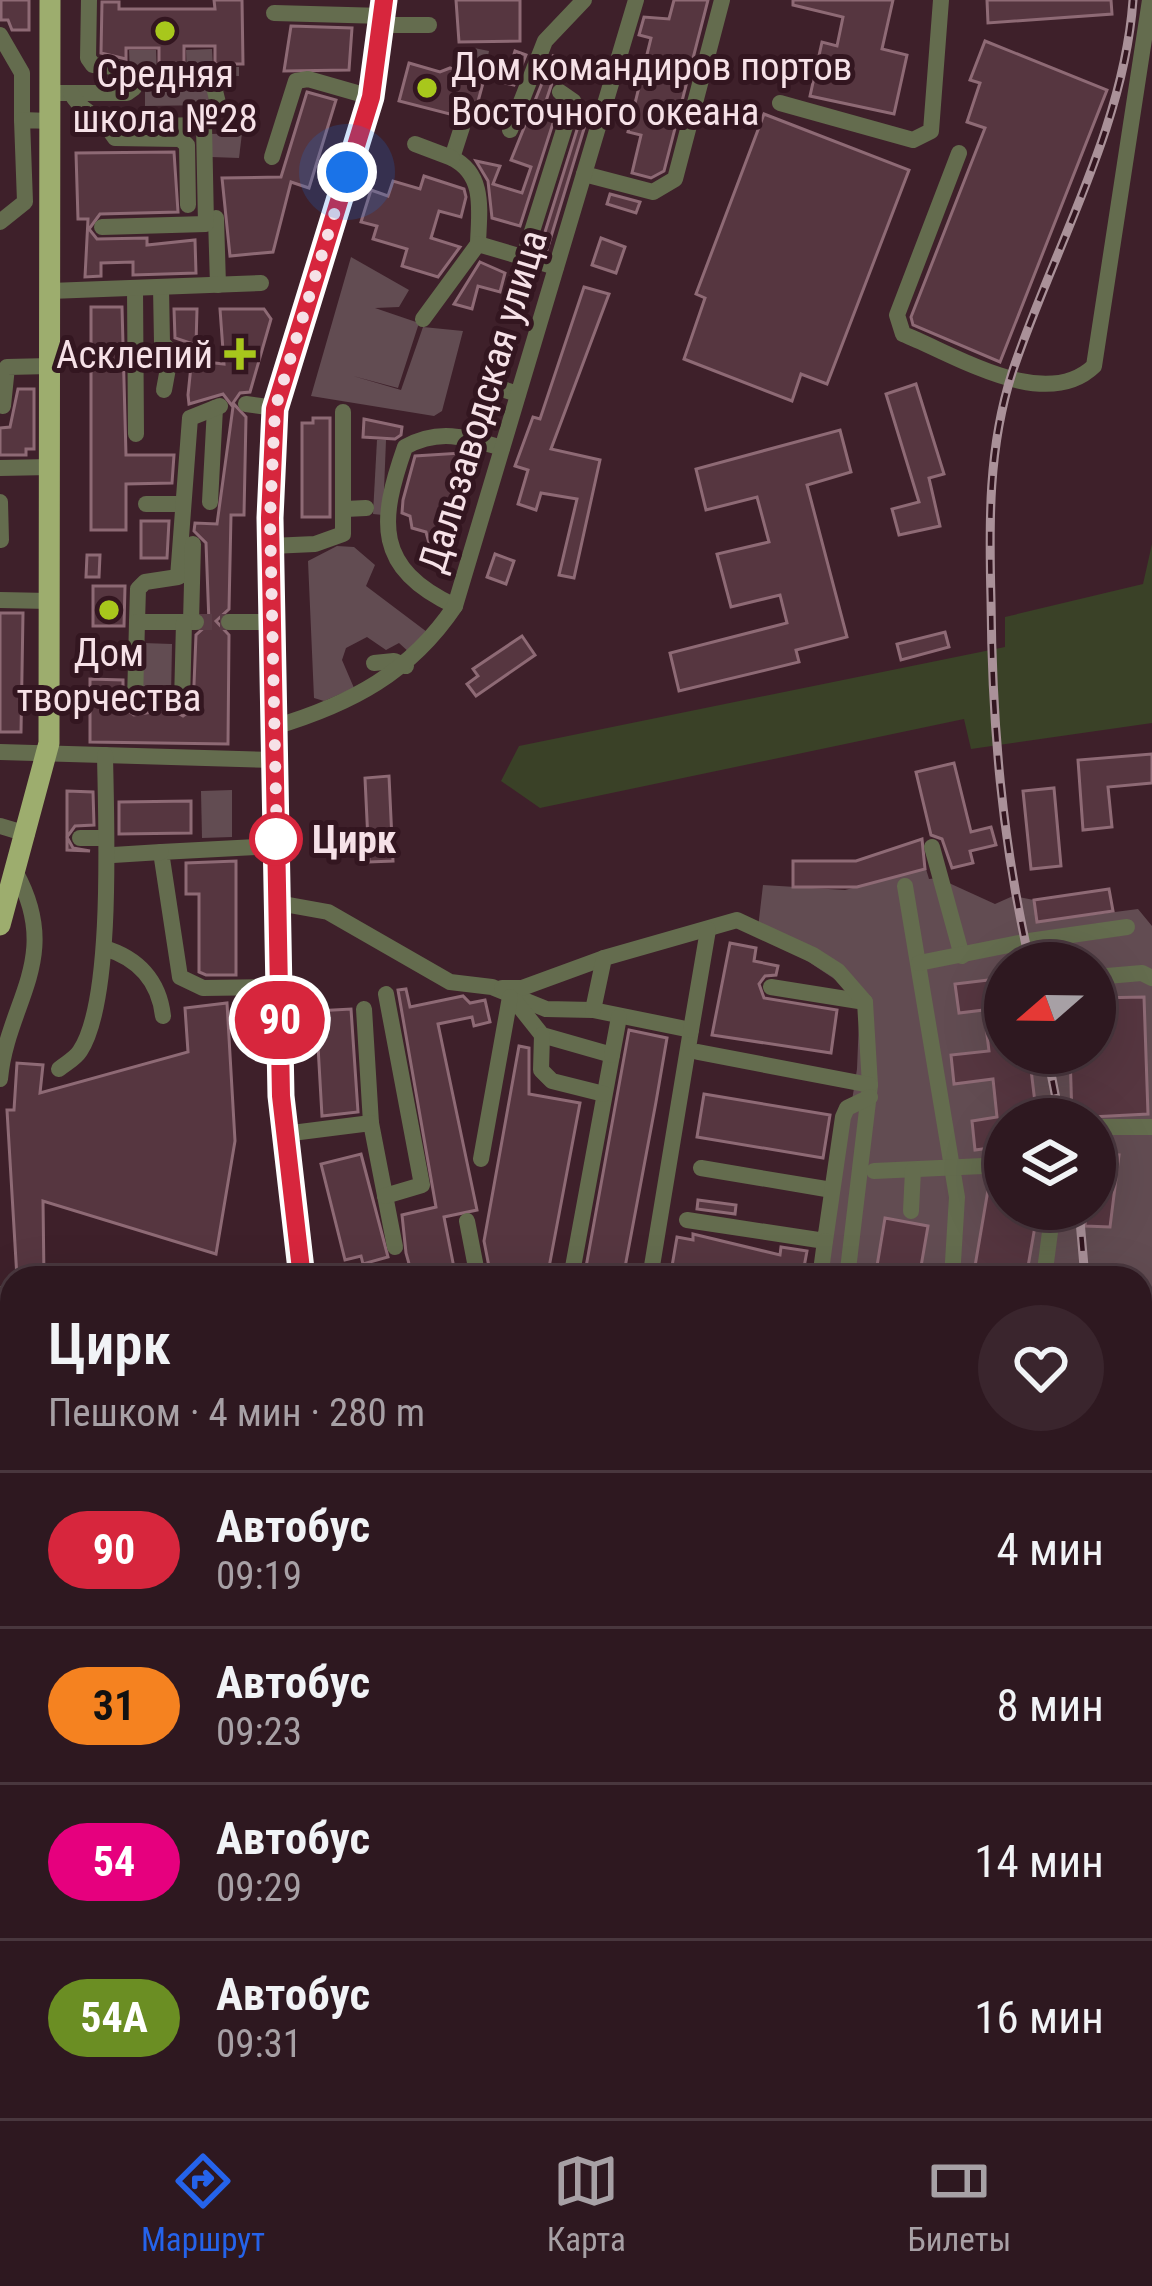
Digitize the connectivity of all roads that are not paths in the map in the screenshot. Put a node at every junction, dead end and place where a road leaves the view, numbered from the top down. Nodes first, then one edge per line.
1 (50, 0) edge
2 (89, 0) edge
3 (584, 0) edge
4 (636, 0) edge
5 (722, 0) edge
6 (941, 0) edge
7 (1150, 0) edge
8 (297, 7) edge
9 (274, 14) dead end
10 (384, 14) edge
11 (429, 25) dead end
12 (0, 35) edge
13 (128, 80) junction
14 (560, 92) dead end
15 (61, 93) junction
16 (371, 97) junction
17 (780, 103) dead end
18 (22, 120) junction
19 (50, 121) junction
20 (103, 121) junction
21 (204, 124) junction
22 (462, 128) dead end
23 (510, 130) dead end
24 (415, 144) dead end
25 (959, 153) dead end
26 (272, 157) dead end
27 (452, 158) junction
28 (584, 174) junction
29 (188, 205) dead end
30 (216, 218) dead end
31 (0, 222) edge
32 (102, 227) dead end
33 (478, 244) junction
34 (523, 257) junction
35 (556, 267) junction
36 (261, 284) dead end
37 (218, 285) junction
38 (161, 287) junction
39 (135, 288) junction
40 (50, 291) junction
41 (512, 295) dead end
42 (423, 320) dead end
43 (50, 366) junction
44 (486, 384) dead end
45 (164, 390) dead end
46 (518, 394) junction
47 (246, 404) dead end
48 (3, 406) dead end
49 (275, 409) junction
50 (344, 412) dead end
51 (136, 434) dead end
52 (502, 448) junction
53 (50, 467) junction
54 (0, 468) edge
55 (0, 502) edge
56 (210, 502) dead end
57 (146, 504) dead end
58 (183, 504) junction
59 (345, 508) junction
60 (366, 508) dead end
61 (1, 540) edge
62 (193, 544) dead end
63 (271, 546) junction
64 (0, 599) edge
65 (50, 601) junction
66 (455, 606) junction
67 (137, 622) junction
68 (190, 622) junction
69 (229, 622) tunnel mouth
70 (272, 622) junction
71 (406, 666) junction
72 (364, 693) junction
73 (135, 702) dead end
74 (182, 703) dead end
75 (274, 727) junction
76 (0, 752) edge
77 (48, 753) junction
78 (105, 755) junction
79 (275, 760) junction
80 (0, 826) edge
81 (27, 834) junction
82 (80, 838) dead end
83 (109, 846) junction
84 (277, 846) junction
85 (932, 847) dead end
86 (161, 852) junction
87 (16, 873) junction
88 (905, 886) dead end
89 (278, 903) junction
90 (0, 925) edge
91 (1127, 927) dead end
92 (708, 930) junction
93 (1029, 940) joint
94 (104, 948) junction
95 (962, 956) junction
96 (604, 958) junction
97 (919, 963) junction
98 (1116, 975) edge
99 (1152, 978) edge
100 (280, 987) junction
101 (492, 987) junction
102 (771, 987) dead end
103 (386, 994) dead end
104 (510, 997) junction
105 (865, 1002) junction
106 (364, 1009) dead end
107 (593, 1010) junction
108 (163, 1016) dead end
109 (619, 1017) junction
110 (692, 1030) junction
111 (542, 1035) junction
112 (698, 1052) dead end
113 (612, 1055) junction
114 (58, 1069) dead end
115 (0, 1079) edge
116 (870, 1091) junction
117 (604, 1094) junction
118 (371, 1123) junction
119 (1152, 1126) edge
120 (1116, 1127) edge
121 (284, 1134) junction
122 (482, 1159) dead end
123 (984, 1166) edge
124 (951, 1167) junction
125 (701, 1168) dead end
126 (913, 1170) junction
127 (874, 1171) dead end
128 (832, 1190) junction
129 (385, 1196) junction
130 (911, 1211) dead end
131 (687, 1220) dead end
132 (467, 1221) dead end
133 (1050, 1230) edge
134 (825, 1241) junction
135 (395, 1247) dead end
136 (300, 1266) edge
137 (476, 1266) edge
138 (574, 1266) edge
139 (652, 1266) edge
140 (822, 1266) edge
141 (848, 1266) edge
142 (953, 1266) edge
143 (1046, 1266) edge

1 - 15 main road
2 - 13 street
3 - 23 street
4 - 28 street, Дальзаводская улица
5 - 28 street
6 - 17 street
7 - 25 street
8 - 9 street
8 - 10 street
10 - 11 street
10 - 16 main road
12 - 18 street
13 - 15 street
13 - 21 street
14 - 34 street
15 - 19 main road
15 - 20 street
16 - 26 street
16 - 49 main road
18 - 19 street
18 - 31 street
19 - 40 main road
20 - 21 street
20 - 29 street
21 - 32 street
22 - 27 street
24 - 27 street
27 - 33 street
28 - 35 street, Дальзаводская улица
30 - 37 street
33 - 34 street
33 - 42 street
34 - 35 street
34 - 41 street
35 - 46 street, Дальзаводская улица
36 - 37 street
37 - 38 street
38 - 39 street
38 - 45 street
39 - 40 street
39 - 51 street
40 - 43 main road
43 - 48 street
43 - 53 main road
44 - 46 street
46 - 52 street, Дальзаводская улица
47 - 49 street
49 - 63 main road
50 - 59 street
52 - 66 street, Дальзаводская улица
52 - 66 street
53 - 54 street
53 - 65 main road
55 - 61 street
56 - 58 street
57 - 58 street
58 - 67 street
59 - 60 street
59 - 63 street
62 - 68 street
63 - 70 main road
64 - 65 street
65 - 77 main road
66 - 71 street, Дальзаводская улица
67 - 68 street
67 - 73 street
68 - 74 street
69 - 70 street
70 - 75 main road
71 - 72 street, Дальзаводская улица
71 - 72 street
72 - 75 street, Дальзаводская улица
75 - 79 main road
76 - 77 street
77 - 78 street
77 - 81 main road
78 - 79 street
78 - 83 street
79 - 84 main road
80 - 81 street
81 - 87 main road
82 - 83 street
83 - 86 street
83 - 94 street
84 - 86 street
84 - 89 main road
85 - 95 street
86 - 100 street
87 - 90 main road
87 - 115 street
88 - 97 street
89 - 100 main road
89 - 101 street
91 - 93 street
92 - 96 street
92 - 105 street
92 - 110 street
93 - 95 street
94 - 108 street
94 - 114 street
95 - 97 street
96 - 101 street
96 - 107 street
97 - 124 street
98 - 99 street
100 - 121 main road
101 - 104 street
102 - 105 street
103 - 129 street
104 - 107 street
104 - 111 street
104 - 122 street
105 - 116 street
106 - 118 street
107 - 109 street
109 - 110 street
109 - 113 street
110 - 139 street
111 - 113 street
111 - 117 street
112 - 116 street
113 - 117 street
116 - 128 street
116 - 141 street
117 - 138 street
118 - 121 street
118 - 129 street
119 - 120 street
121 - 136 main road
123 - 124 street
124 - 126 street
124 - 142 street
125 - 128 street
126 - 127 street
126 - 130 street
128 - 134 street
129 - 135 street
131 - 134 street
132 - 137 street
133 - 143 street
134 - 140 street

